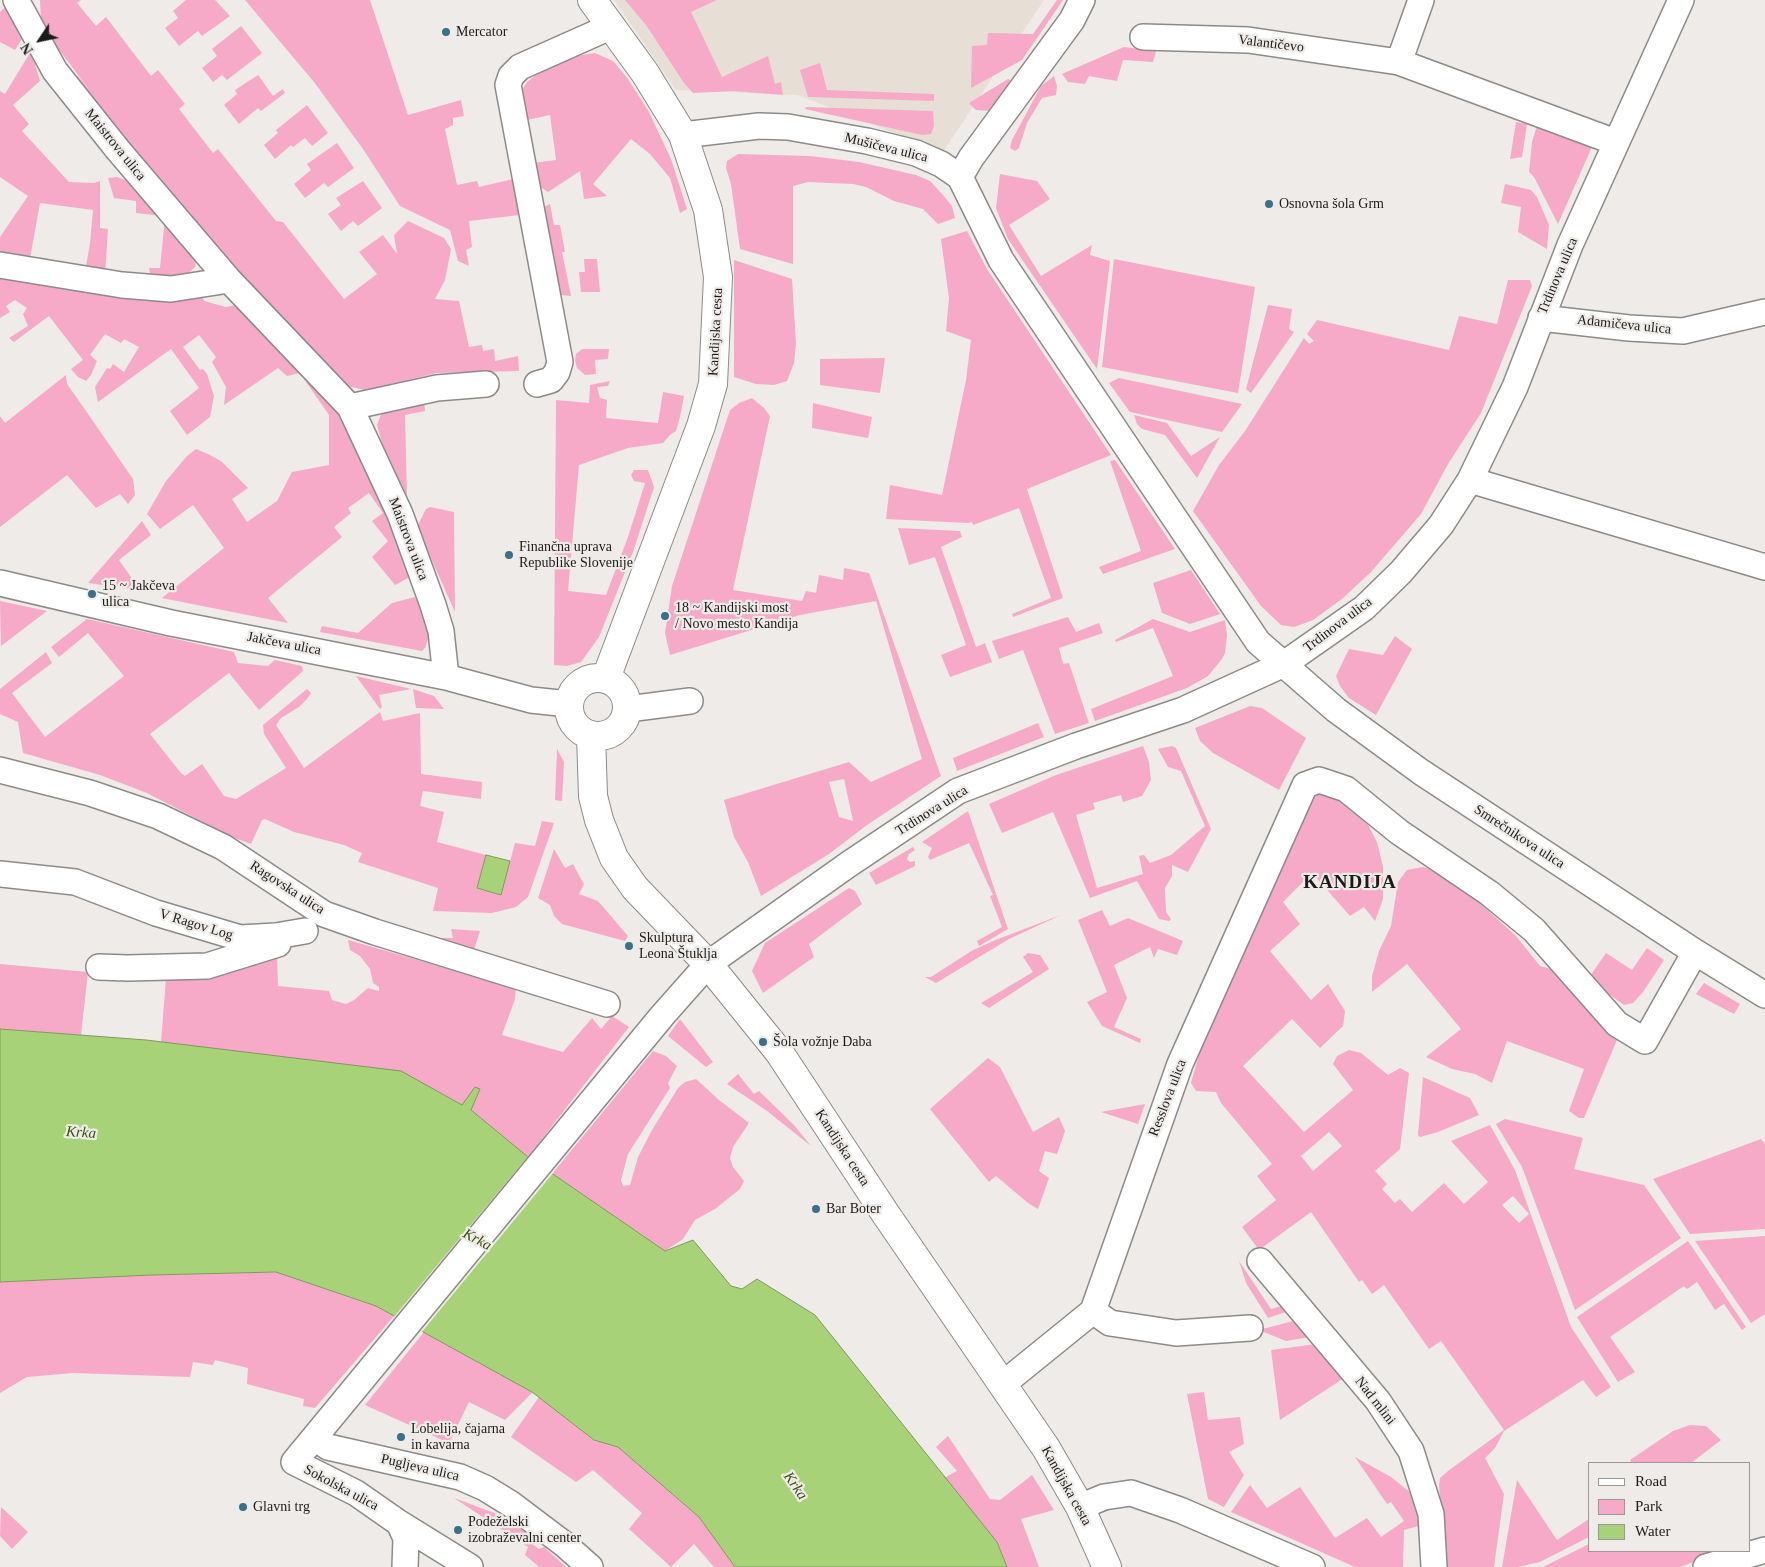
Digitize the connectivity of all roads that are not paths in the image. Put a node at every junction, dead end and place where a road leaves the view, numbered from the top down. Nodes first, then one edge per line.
1 (16, 0) edge
2 (592, 0) edge
3 (1082, 0) edge
4 (1421, 0) edge
5 (1681, 0) edge
6 (612, 26) junction
7 (1143, 37) dead end
8 (1399, 62) junction
9 (683, 135) junction
10 (1616, 142) junction
11 (960, 177) junction
12 (0, 265) edge
13 (229, 280) junction
14 (1765, 312) edge
15 (1541, 318) junction
16 (486, 384) dead end
17 (537, 384) dead end
18 (350, 407) junction
19 (1470, 480) junction
20 (1765, 567) edge
21 (0, 583) edge
22 (1284, 664) junction
23 (446, 677) junction
24 (606, 678) junction
25 (690, 701) dead end
26 (569, 704) junction
27 (628, 709) junction
28 (591, 735) junction
29 (0, 770) edge
30 (0, 874) edge
31 (324, 914) junction
32 (305, 930) junction
33 (1695, 952) junction
34 (708, 964) junction
35 (99, 966) dead end
36 (1765, 995) edge
37 (608, 1004) dead end
38 (1260, 1261) dead end
39 (1093, 1312) junction
40 (1250, 1328) dead end
41 (1002, 1384) junction
42 (315, 1438) junction
43 (1080, 1507) junction
44 (399, 1523) junction
45 (1765, 1550) edge
46 (405, 1567) edge
47 (470, 1567) edge
48 (590, 1567) edge
49 (1107, 1567) edge
50 (1312, 1567) edge
51 (1434, 1567) edge
52 (1706, 1567) edge

1 - 13 street, Maistrova ulica
2 - 6 main road, Kandijska cesta
3 - 11 street
4 - 8 street
5 - 10 street, Trdinova ulica
6 - 9 main road, Kandijska cesta
6 - 17 street
7 - 8 street, Valantičevo
8 - 10 street, Valantičevo
9 - 11 street, Mušičeva ulica
9 - 24 main road, Kandijska cesta
10 - 15 street, Trdinova ulica
11 - 22 street, Smrečnikova ulica
12 - 13 street
13 - 18 street, Maistrova ulica
14 - 15 street, Adamičeva ulica
15 - 19 street, Trdinova ulica
16 - 18 street
18 - 23 street, Maistrova ulica
19 - 20 street
19 - 22 street, Trdinova ulica
21 - 23 street, Jakčeva ulica
22 - 33 street, Smrečnikova ulica
22 - 34 street, Trdinova ulica
23 - 26 street, Jakčeva ulica
24 - 26 main road
24 - 27 main road
25 - 27 street
26 - 28 main road
27 - 28 main road
28 - 34 main road, Kandijska cesta
29 - 31 street, Ragovska ulica
30 - 32 street, V Ragov Log
31 - 32 street
31 - 37 street, Ragovska ulica
32 - 35 street, V Ragov Log
33 - 36 street, Smrečnikova ulica
33 - 39 street, Resslova ulica
34 - 41 main road, Kandijska cesta
34 - 42 street, Trdinova ulica
38 - 51 street, Nad mlini
39 - 40 street
39 - 41 street
41 - 43 main road, Kandijska cesta
42 - 44 street, Sokolska ulica
42 - 48 street, Pugljeva ulica
43 - 49 main road, Kandijska cesta
43 - 50 street
44 - 46 street
44 - 47 street, Sokolska ulica
45 - 52 street

